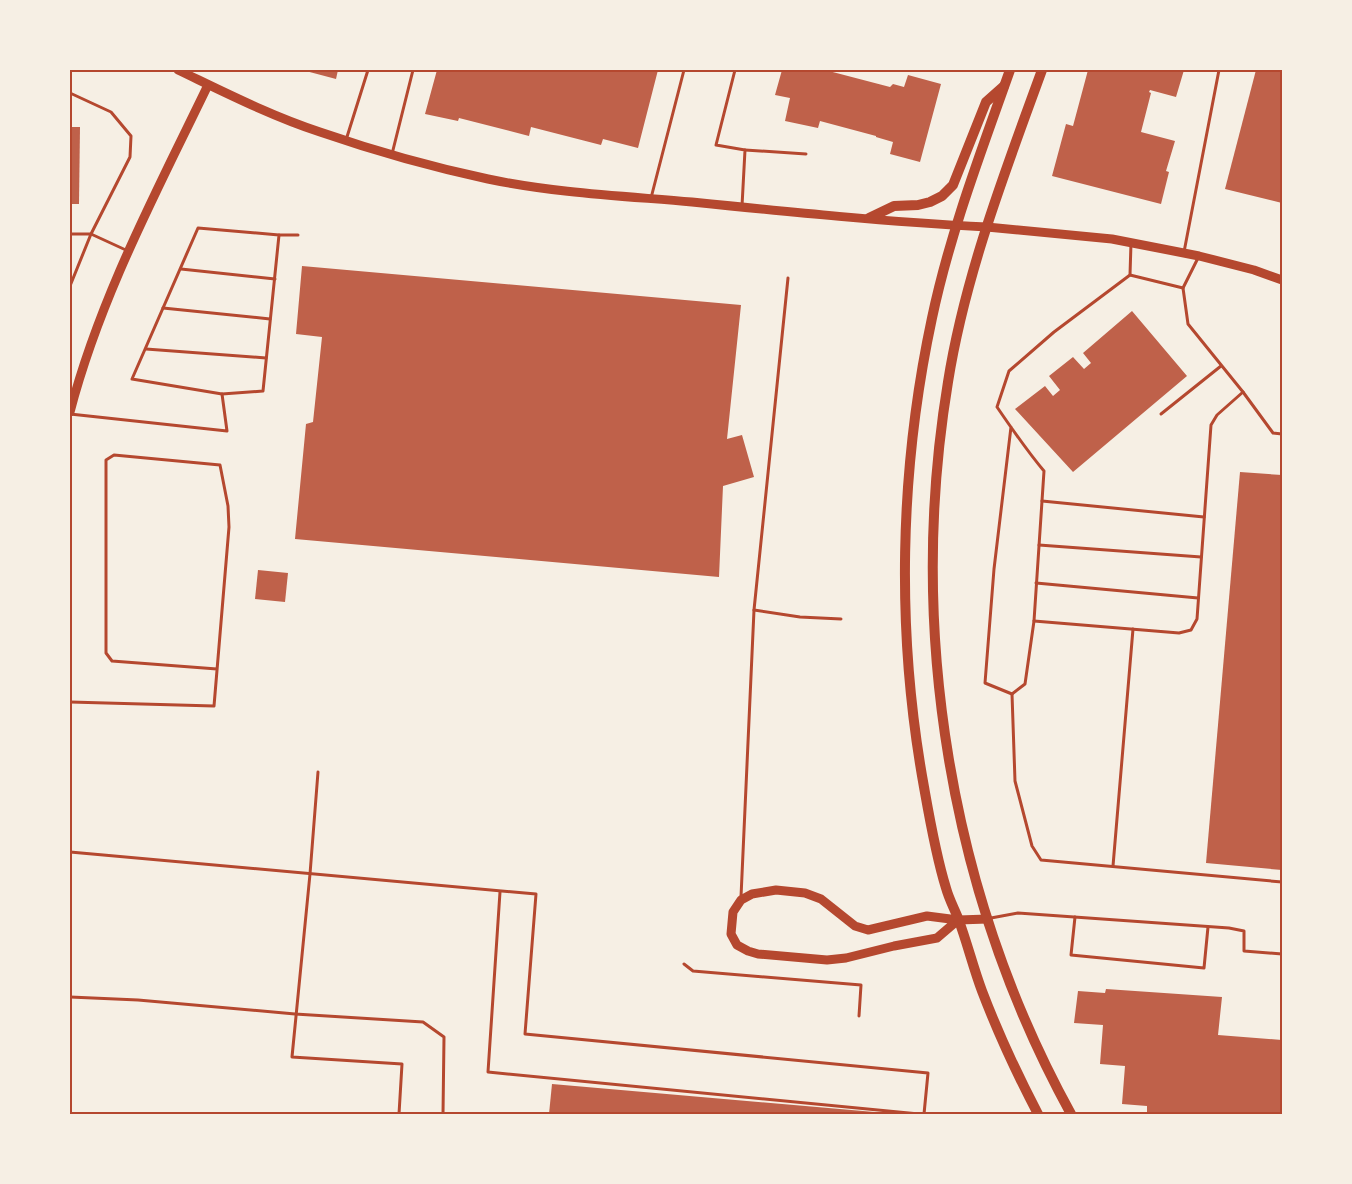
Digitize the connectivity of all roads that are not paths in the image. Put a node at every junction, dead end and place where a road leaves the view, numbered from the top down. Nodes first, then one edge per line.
1 (178, 70) edge
2 (368, 70) edge
3 (413, 70) edge
4 (684, 70) edge
5 (735, 70) edge
6 (1010, 70) edge
7 (1042, 70) edge
8 (1219, 70) edge
9 (208, 85) junction
10 (1005, 86) junction
11 (70, 92) edge
12 (346, 140) junction
13 (745, 150) junction
14 (392, 154) junction
15 (806, 154) dead end
16 (651, 199) junction
17 (742, 207) junction
18 (869, 218) junction
19 (956, 226) junction
20 (987, 227) junction
21 (70, 234) edge
22 (91, 234) junction
23 (279, 235) junction
24 (298, 235) dead end
25 (1131, 242) junction
26 (128, 251) junction
27 (1184, 253) junction
28 (1199, 256) junction
29 (180, 269) junction
30 (72, 274) edge
31 (1130, 275) junction
32 (788, 278) dead end
33 (274, 279) junction
34 (1282, 280) edge
35 (70, 286) edge
36 (1183, 288) junction
37 (163, 308) junction
38 (270, 319) junction
39 (146, 349) junction
40 (266, 358) junction
41 (1221, 366) junction
42 (1243, 392) junction
43 (222, 394) junction
44 (70, 413) edge
45 (1160, 414) dead end
46 (1011, 427) junction
47 (1282, 434) edge
48 (1042, 502) junction
49 (1204, 517) junction
50 (1039, 545) junction
51 (1201, 557) junction
52 (1036, 583) junction
53 (1198, 598) junction
54 (754, 610) junction
55 (841, 619) dead end
56 (1034, 621) junction
57 (1133, 629) junction
58 (217, 670) junction
59 (1012, 694) junction
60 (70, 702) edge
61 (318, 772) dead end
62 (70, 852) edge
63 (1113, 866) junction
64 (310, 874) junction
65 (1282, 882) edge
66 (500, 892) junction
67 (741, 900) junction
68 (1075, 918) junction
69 (988, 919) junction
70 (958, 920) junction
71 (1208, 927) junction
72 (1282, 954) edge
73 (684, 964) dead end
74 (70, 997) edge
75 (295, 1014) junction
76 (859, 1016) dead end
77 (399, 1114) edge
78 (443, 1114) edge
79 (919, 1114) edge
80 (924, 1114) edge
81 (1038, 1114) edge
82 (1071, 1114) edge

1 - 9 street
2 - 12 lane
3 - 14 lane
4 - 16 lane
5 - 13 lane
6 - 10 main road
7 - 20 main road
8 - 27 lane
9 - 12 street
9 - 26 street
10 - 18 main road
10 - 19 main road
11 - 22 lane
12 - 14 street
13 - 15 lane
13 - 17 lane
14 - 16 street
16 - 17 street
17 - 18 street
18 - 19 street
19 - 20 street
19 - 70 main road
20 - 25 street
20 - 69 main road
21 - 22 lane
22 - 26 lane
22 - 30 lane
23 - 24 lane
23 - 29 lane
23 - 33 lane
25 - 27 street
25 - 31 lane
26 - 44 street
27 - 28 street
28 - 34 street
28 - 36 lane
29 - 33 lane
29 - 37 lane
30 - 35 lane
31 - 36 lane
31 - 46 lane
32 - 54 lane
33 - 38 lane
36 - 41 lane
37 - 38 lane
37 - 39 lane
38 - 40 lane
39 - 40 lane
39 - 43 lane
40 - 43 lane
41 - 42 lane
41 - 45 lane
42 - 47 lane
42 - 49 lane
43 - 44 lane
46 - 48 lane
46 - 59 lane
48 - 49 lane
48 - 50 lane
49 - 51 lane
50 - 51 lane
50 - 52 lane
51 - 53 lane
52 - 53 lane
52 - 56 lane
53 - 57 lane
54 - 55 lane
54 - 67 lane
56 - 57 lane
56 - 59 lane
57 - 63 lane
58 - 58 lane
58 - 60 lane
59 - 63 lane
61 - 64 lane
62 - 64 lane
63 - 65 lane
64 - 66 lane
64 - 75 lane
66 - 79 lane
66 - 80 lane
67 - 70 street
67 - 70 street
68 - 69 lane
68 - 71 lane
68 - 71 lane
69 - 70 street
69 - 82 main road
70 - 81 main road
71 - 72 lane
73 - 76 lane
74 - 75 lane
75 - 77 lane
75 - 78 lane

